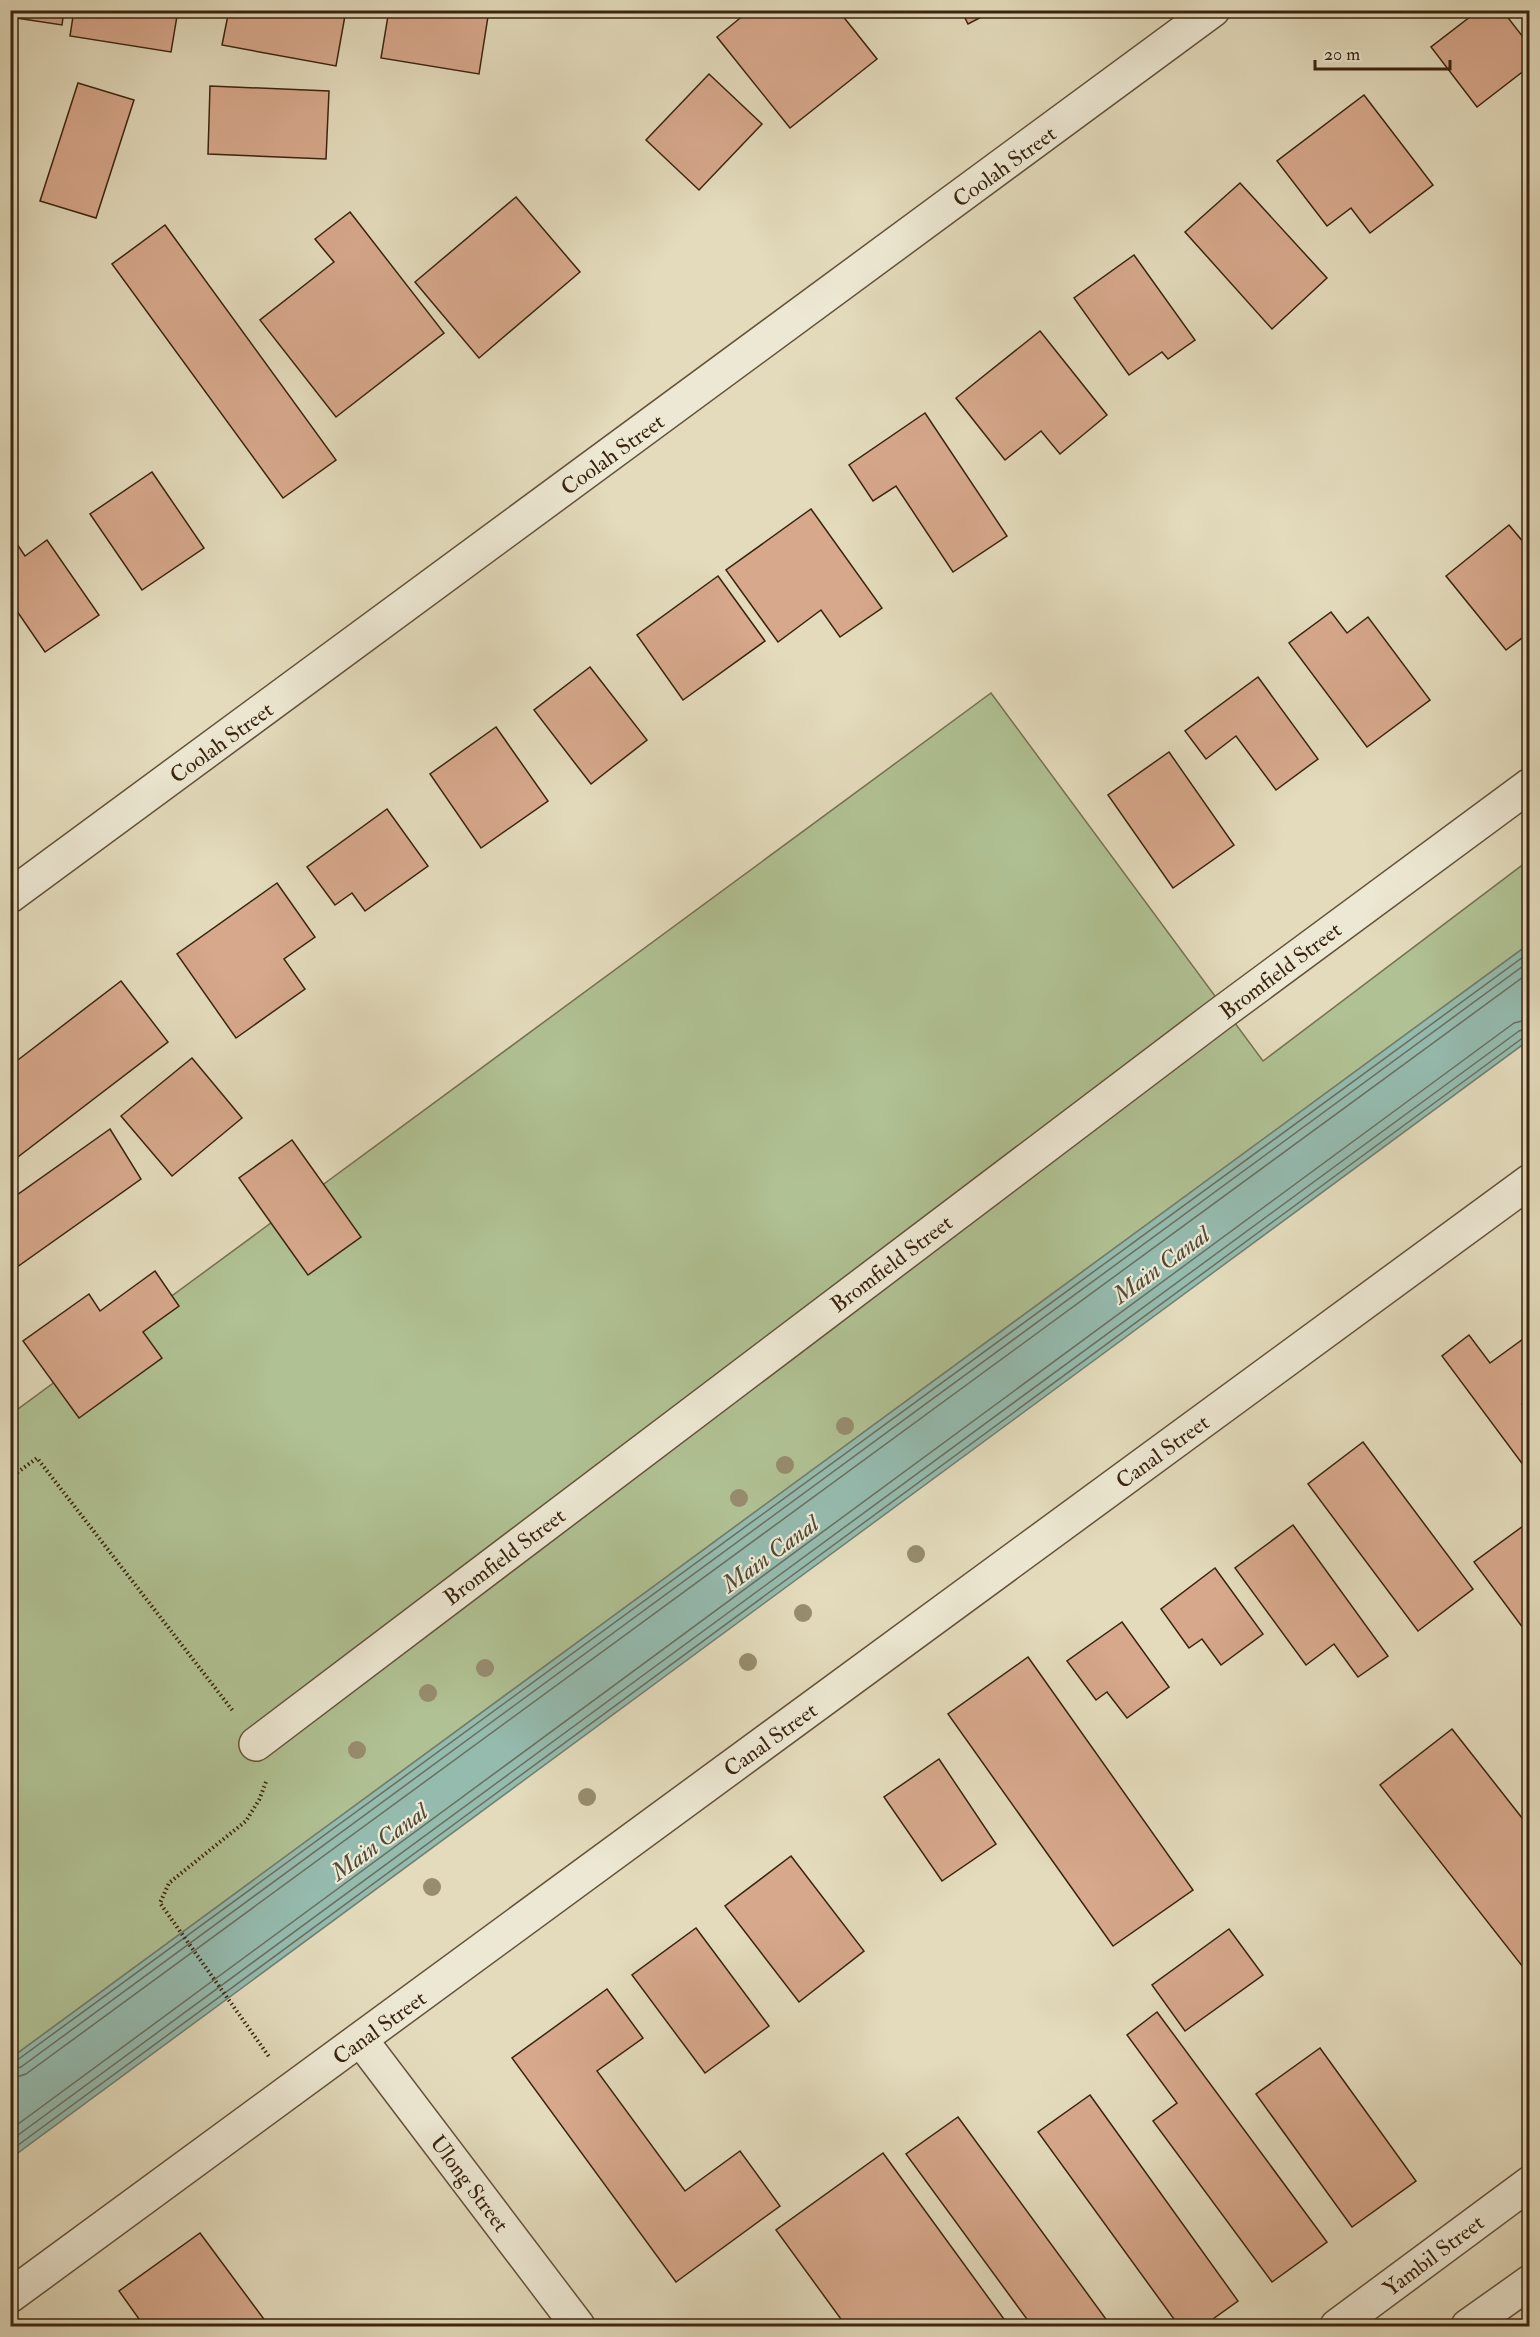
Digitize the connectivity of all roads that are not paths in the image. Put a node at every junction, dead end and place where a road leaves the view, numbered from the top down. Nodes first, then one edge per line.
1 (1214, 10) edge
2 (1530, 785) edge
3 (10, 896) edge
4 (1530, 1181) edge
5 (256, 1743) road end
6 (361, 2040) junction
7 (1530, 2183) edge
8 (1530, 2282) edge
9 (10, 2296) edge
10 (578, 2326) edge
11 (1337, 2326) edge
12 (1468, 2326) edge

1 - 3 street, Coolah Street
2 - 5 street, Bromfield Street
4 - 6 street, Canal Street
6 - 9 street, Canal Street
6 - 10 street, Ulong Street
7 - 11 street, Yambil Street
8 - 12 street

